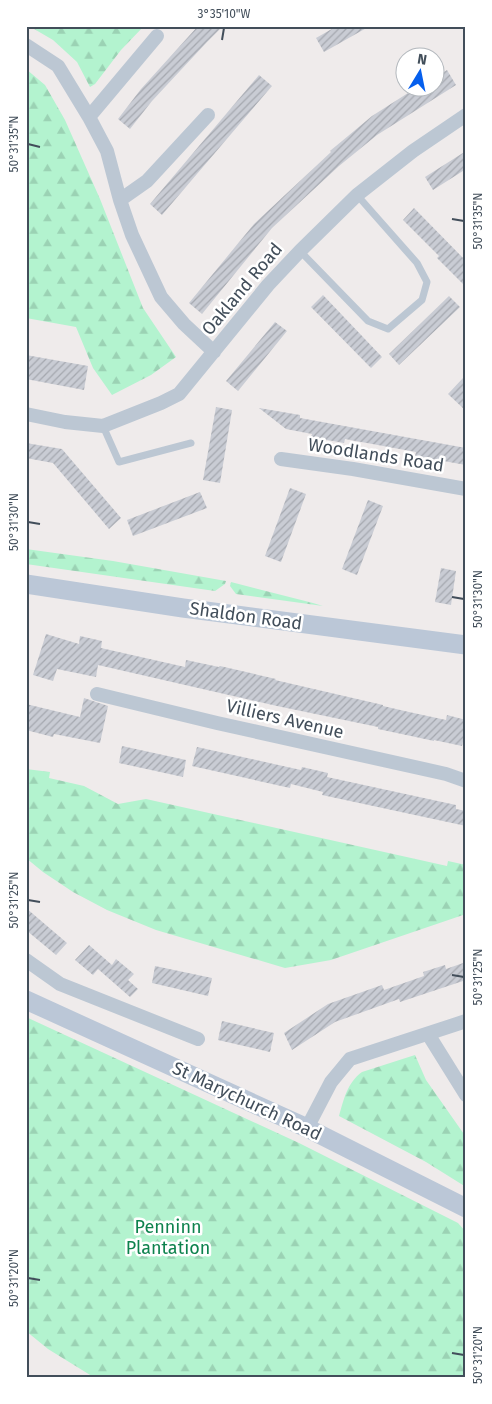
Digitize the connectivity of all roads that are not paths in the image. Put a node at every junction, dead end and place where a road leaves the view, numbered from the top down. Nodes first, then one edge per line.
1 (157, 36) dead end
2 (26, 45) edge
3 (208, 115) dead end
4 (466, 116) edge
5 (89, 117) junction
6 (357, 195) junction
7 (120, 200) junction
8 (300, 250) junction
9 (214, 352) junction
10 (26, 414) edge
11 (103, 426) junction
12 (191, 443) dead end
13 (281, 459) dead end
14 (466, 489) edge
15 (26, 584) edge
16 (466, 645) edge
17 (97, 694) dead end
18 (466, 781) edge
19 (26, 960) edge
20 (26, 1000) edge
21 (466, 1021) edge
22 (428, 1034) junction
23 (198, 1039) dead end
24 (466, 1095) edge
25 (307, 1128) junction
26 (466, 1208) edge

1 - 5 street
2 - 5 street
3 - 7 street
4 - 6 street, Oakland Road
5 - 7 street
6 - 8 street, Oakland Road
6 - 8 lane
7 - 9 street
8 - 9 street, Oakland Road
9 - 11 street, Oakland Road
10 - 11 street, Oakland Road
11 - 12 lane
13 - 14 street, Woodlands Road
15 - 16 street, Shaldon Road
17 - 18 street, Villiers Avenue
19 - 23 street
20 - 25 street, St Marychurch Road
21 - 22 street
22 - 24 street
22 - 25 street
25 - 26 street, St Marychurch Road

